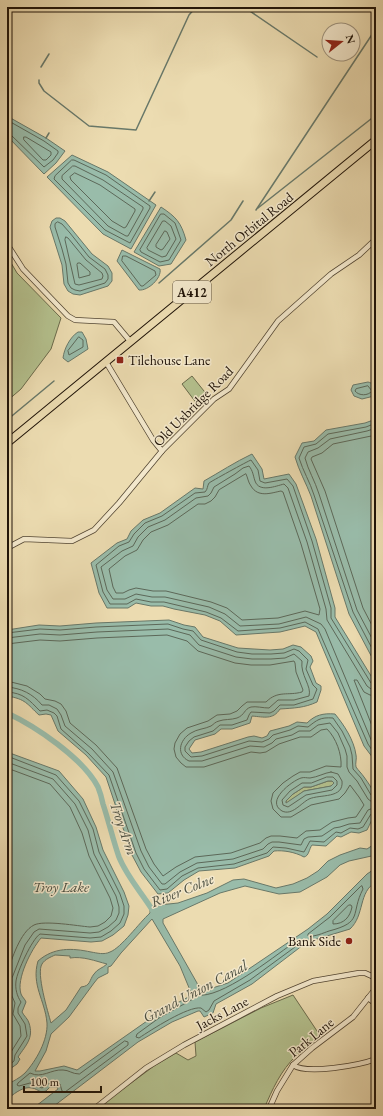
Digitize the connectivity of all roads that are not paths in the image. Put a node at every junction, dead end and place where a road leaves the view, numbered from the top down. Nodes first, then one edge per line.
1 (376, 140) edge
2 (376, 239) edge
3 (7, 244) edge
4 (130, 341) junction
5 (106, 362) junction
6 (7, 443) edge
7 (162, 451) junction
8 (7, 548) edge
9 (376, 978) edge
10 (376, 988) edge
11 (368, 998) junction
12 (376, 1004) edge
13 (376, 1059) edge
14 (293, 1065) junction
15 (94, 1109) edge
16 (269, 1109) edge

1 - 4 main road, North Orbital Road / A412
2 - 7 street, Old Uxbridge Road
3 - 4 street
4 - 5 main road, North Orbital Road / A412
5 - 6 main road, North Orbital Road / A412
5 - 7 street
7 - 8 street, Old Uxbridge Road
9 - 15 street, Jacks Lane
10 - 11 street, Park Lane
11 - 12 street
11 - 14 street, Park Lane
13 - 14 street
14 - 16 street, Park Lane

